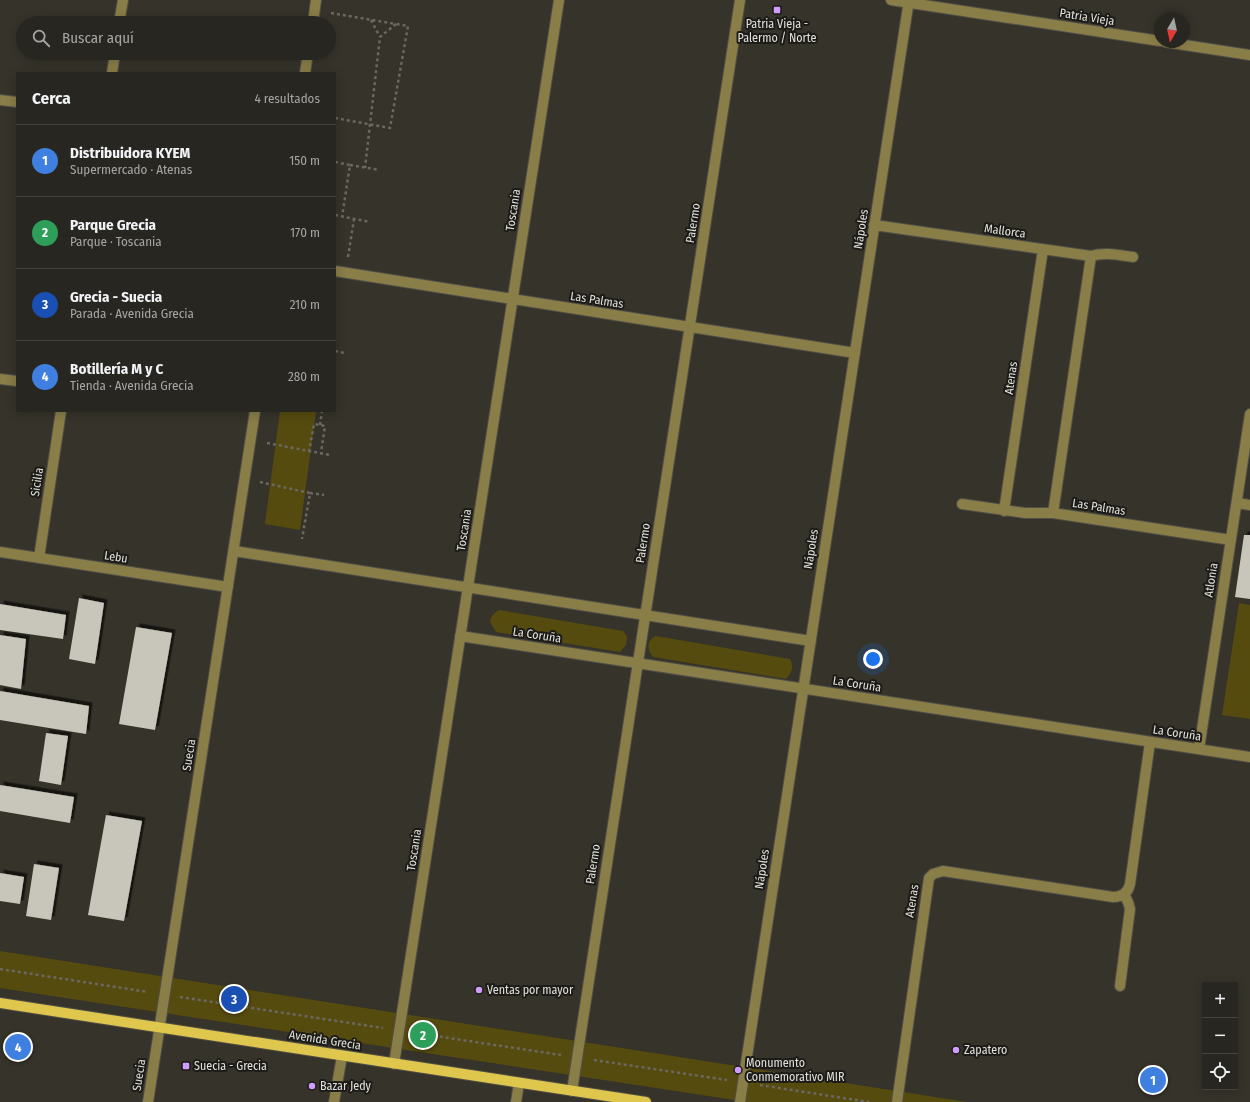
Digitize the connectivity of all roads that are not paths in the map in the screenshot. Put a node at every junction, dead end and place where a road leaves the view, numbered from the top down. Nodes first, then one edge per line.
1 (123, 0) edge
2 (316, 0) edge
3 (559, 0) edge
4 (740, 0) edge
5 (891, 0) edge
6 (908, 1) edge
7 (120, 16) edge
8 (314, 16) edge
9 (1154, 40) edge
10 (1190, 46) edge
11 (1250, 55) edge
12 (114, 60) edge
13 (307, 60) edge
14 (112, 72) edge
15 (305, 72) edge
16 (0, 100) edge
17 (16, 102) edge
18 (874, 225) junction
19 (1043, 249) junction
20 (1091, 256) junction
21 (1133, 257) dead end
22 (340, 272) edge
23 (512, 300) junction
24 (690, 327) junction
25 (855, 352) junction
26 (0, 379) edge
27 (16, 381) edge
28 (61, 412) edge
29 (255, 412) edge
30 (1250, 414) edge
31 (1236, 503) junction
32 (962, 504) dead end
33 (1250, 505) edge
34 (1004, 511) junction
35 (1053, 513) junction
36 (1231, 540) junction
37 (234, 551) junction
38 (0, 552) edge
39 (39, 558) junction
40 (228, 587) junction
41 (468, 587) junction
42 (645, 615) junction
43 (460, 636) junction
44 (811, 640) junction
45 (638, 663) junction
46 (803, 689) junction
47 (1150, 742) junction
48 (1199, 749) junction
49 (1250, 757) edge
50 (1124, 894) junction
51 (1120, 986) dead end
52 (0, 1003) edge
53 (159, 1028) junction
54 (342, 1056) junction
55 (394, 1064) junction
56 (519, 1083) junction
57 (572, 1091) junction
58 (148, 1102) edge
59 (334, 1102) edge
60 (516, 1102) edge
61 (646, 1102) edge
62 (740, 1102) edge
63 (897, 1102) edge

1 - 7 street
2 - 8 street
3 - 23 street, Toscania
4 - 24 street, Palermo
5 - 6 street, Patria Vieja
6 - 9 street, Patria Vieja
6 - 18 street, Nápoles
10 - 11 street
12 - 14 street
13 - 15 street
16 - 17 street
18 - 19 street, Mallorca
18 - 25 street, Nápoles
19 - 20 street, Mallorca
19 - 34 street, Atenas
20 - 21 street, Mallorca
20 - 35 street
22 - 23 street, Las Palmas
23 - 24 street, Las Palmas
23 - 41 street, Toscania
24 - 25 street, Las Palmas
24 - 42 street, Palermo
25 - 44 street, Nápoles
26 - 27 street
28 - 39 street, Sicilia
29 - 37 street, Suecia
30 - 31 street, Atlonia
31 - 33 street
31 - 36 street, Atlonia
32 - 34 street, Las Palmas
34 - 35 street, Las Palmas
35 - 36 street, Las Palmas
36 - 48 street, Atlonia
37 - 40 street, Suecia
37 - 41 street
38 - 39 street, Lebu
39 - 40 street, Lebu
40 - 53 street, Suecia
41 - 42 street
41 - 43 street, Toscania
42 - 44 street
42 - 45 street, Palermo
43 - 45 street, La Coruña
43 - 55 street, Toscania
44 - 46 street, Nápoles
45 - 46 street, La Coruña
45 - 57 street, Palermo
46 - 47 street, La Coruña
46 - 62 street, Nápoles
47 - 48 street, La Coruña
47 - 50 street
48 - 49 street, La Coruña
50 - 51 street
50 - 63 street, Atenas
52 - 53 main road, Avenida Grecia
53 - 54 main road, Avenida Grecia
53 - 58 street, Suecia
54 - 55 main road, Avenida Grecia
54 - 59 street
55 - 56 main road, Avenida Grecia
56 - 57 main road, Avenida Grecia
56 - 60 street
57 - 61 main road, Avenida Grecia

